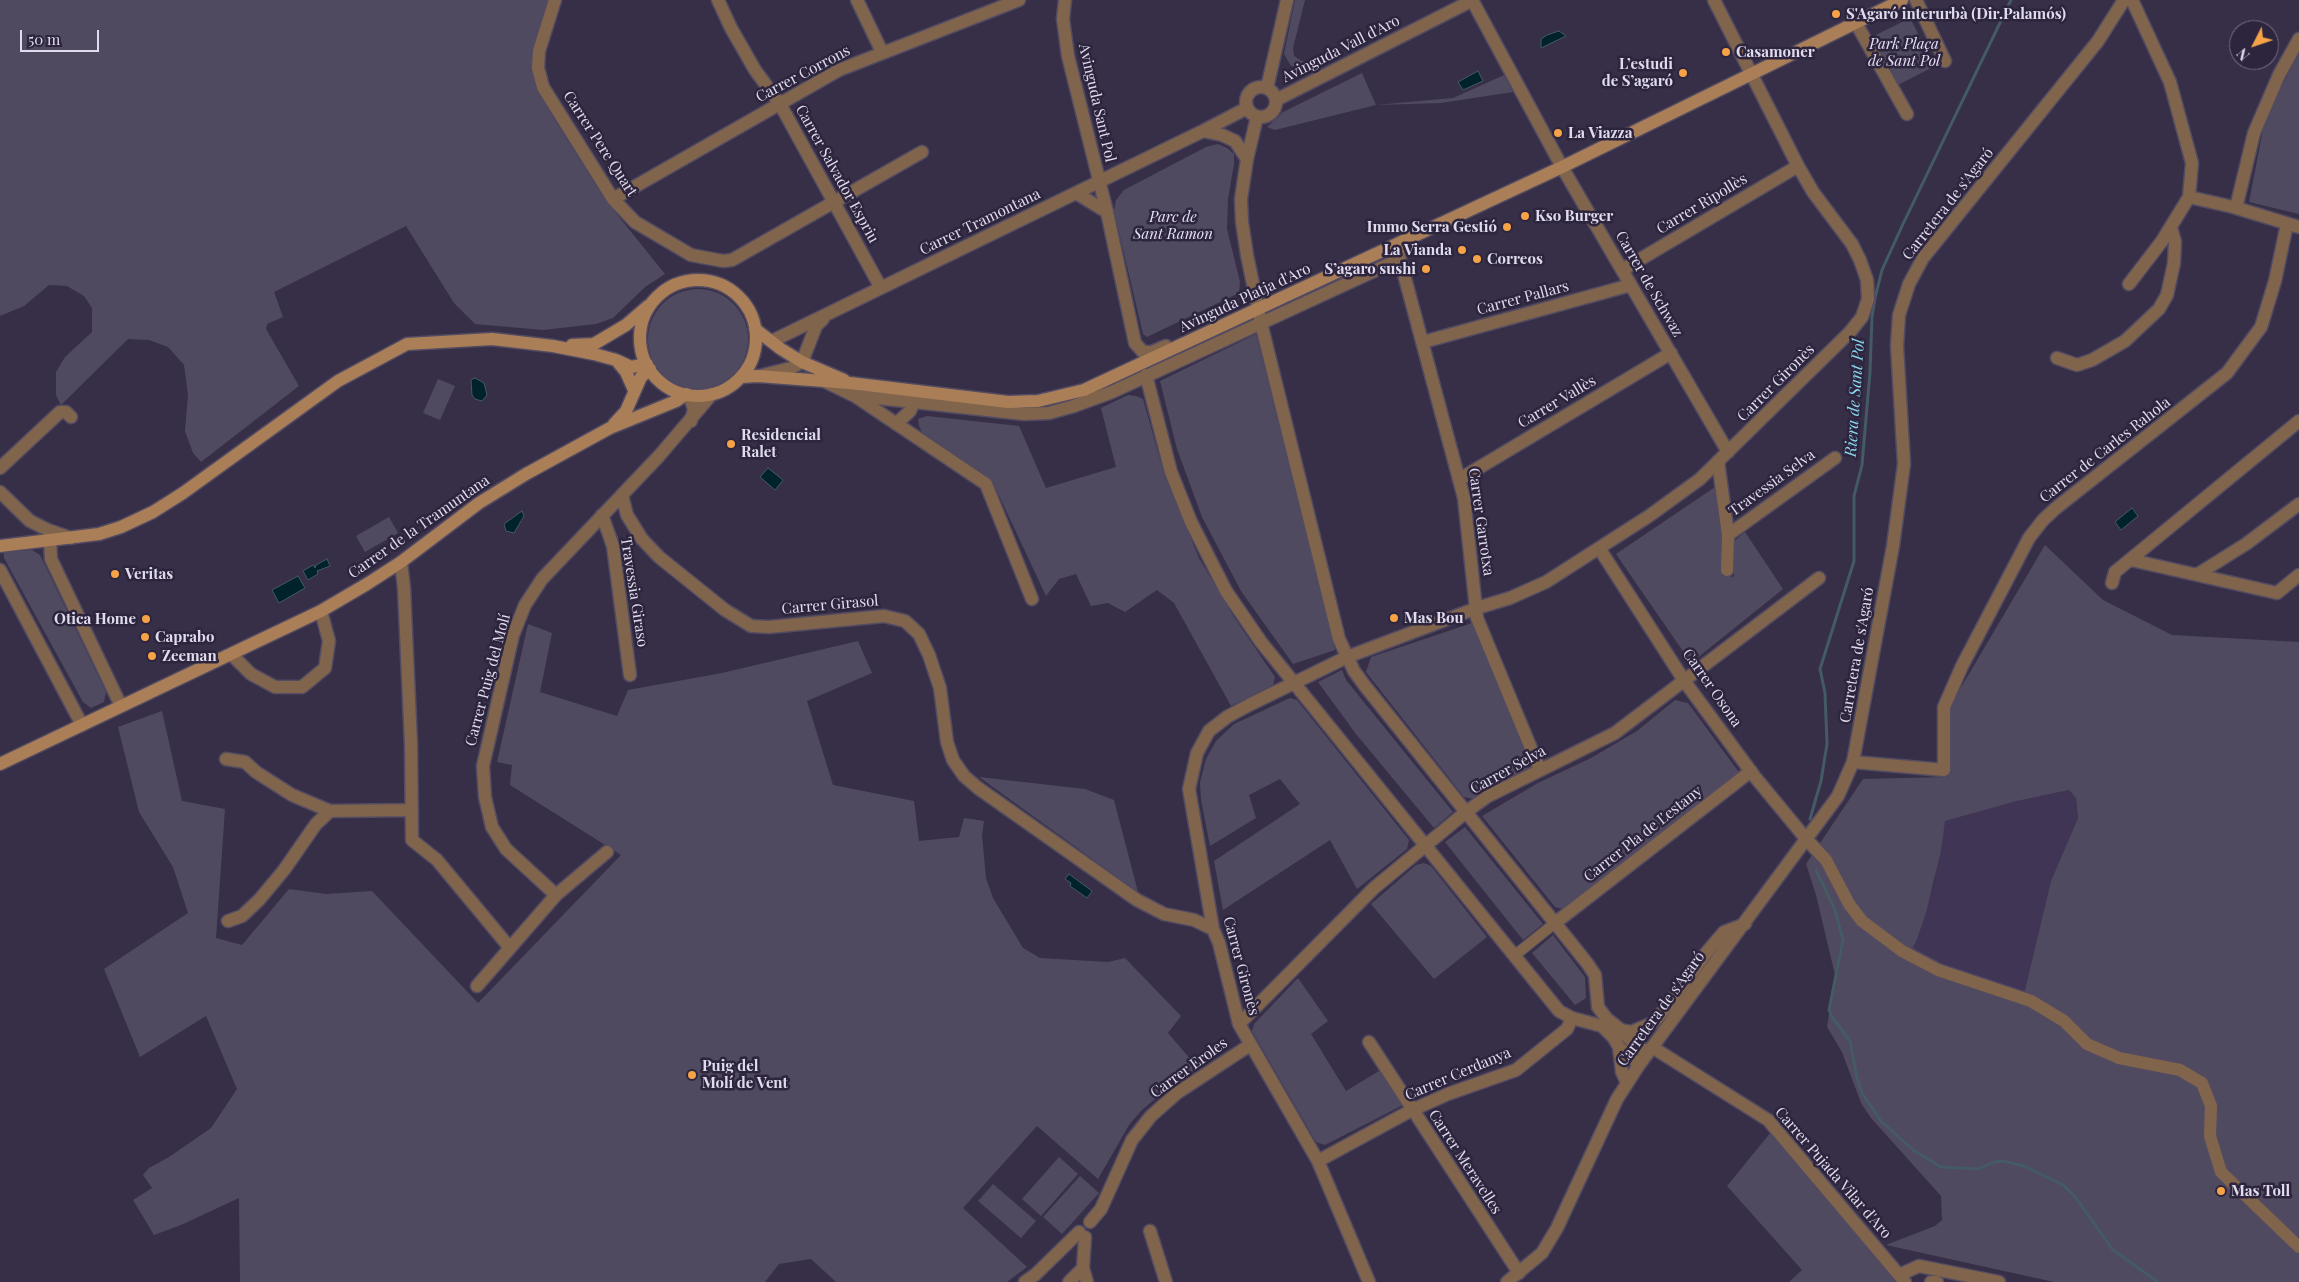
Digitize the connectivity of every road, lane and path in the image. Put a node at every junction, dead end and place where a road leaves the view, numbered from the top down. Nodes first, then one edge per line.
1 (555, 0) edge
2 (718, 0) edge
3 (857, 0) edge
4 (1019, 0) edge
5 (1065, 0) edge
6 (1286, 0) edge
7 (1473, 0) edge
8 (1714, 0) edge
9 (1902, 0) edge
10 (1916, 0) edge
11 (2124, 0) edge
12 (2132, 0) edge
13 (1856, 23) junction
14 (2299, 39) edge
15 (882, 52) junction
16 (1944, 61) dead end
17 (1752, 75) junction
18 (1267, 88) junction
19 (1276, 100) junction
20 (780, 104) junction
21 (1247, 108) junction
22 (1907, 114) dead end
23 (1257, 117) junction
24 (1203, 131) junction
25 (922, 152) dead end
26 (1247, 159) junction
27 (1798, 166) junction
28 (1562, 167) junction
29 (1098, 182) junction
30 (1076, 193) junction
31 (2189, 196) junction
32 (613, 199) junction
33 (833, 201) junction
34 (2236, 208) junction
35 (1107, 212) junction
36 (2293, 225) edge
37 (2171, 227) junction
38 (1395, 244) junction
39 (1400, 259) junction
40 (1622, 270) junction
41 (2129, 284) dead end
42 (1631, 285) junction
43 (881, 288) junction
44 (652, 303) junction
45 (1258, 310) junction
46 (828, 314) junction
47 (1261, 323) junction
48 (755, 329) junction
49 (1213, 332) junction
50 (772, 341) junction
51 (1423, 342) junction
52 (809, 345) junction
53 (553, 346) junction
54 (1671, 353) junction
55 (2057, 358) dead end
56 (616, 360) junction
57 (802, 362) junction
58 (648, 367) junction
59 (1146, 375) junction
60 (758, 376) junction
61 (741, 377) junction
62 (826, 377) junction
63 (634, 390) junction
64 (688, 394) junction
65 (712, 394) junction
66 (856, 396) junction
67 (914, 402) junction
68 (71, 417) dead end
69 (691, 420) junction
70 (2299, 421) edge
71 (896, 424) junction
72 (610, 428) junction
73 (1728, 452) junction
74 (1835, 458) dead end
75 (1718, 461) junction
76 (0, 468) edge
77 (1460, 479) junction
78 (622, 495) junction
79 (3, 500) edge
80 (2299, 504) edge
81 (602, 515) junction
82 (1728, 535) junction
83 (71, 538) junction
84 (50, 540) junction
85 (0, 546) edge
86 (1599, 548) junction
87 (2131, 560) junction
88 (401, 562) junction
89 (0, 570) edge
90 (1727, 570) dead end
91 (2198, 574) junction
92 (2299, 574) edge
93 (1819, 578) dead end
94 (2112, 583) dead end
95 (1032, 599) dead end
96 (1477, 608) junction
97 (321, 611) junction
98 (232, 654) junction
99 (1347, 658) junction
100 (630, 675) dead end
101 (1685, 682) junction
102 (1293, 684) junction
103 (121, 706) junction
104 (82, 725) junction
105 (226, 759) dead end
106 (1853, 762) junction
107 (0, 764) edge
108 (1540, 770) junction
109 (1752, 771) junction
110 (412, 810) junction
111 (330, 811) junction
112 (1466, 812) junction
113 (1807, 840) junction
114 (1424, 845) junction
115 (607, 852) dead end
116 (556, 895) junction
117 (228, 921) dead end
118 (1555, 923) junction
119 (1745, 924) junction
120 (1213, 929) junction
121 (510, 948) junction
122 (1514, 956) junction
123 (477, 986) dead end
124 (1572, 1018) junction
125 (1239, 1024) junction
126 (1621, 1030) junction
127 (1369, 1042) dead end
128 (1250, 1045) junction
129 (1619, 1047) junction
130 (1647, 1054) junction
131 (1627, 1083) junction
132 (1412, 1110) junction
133 (1318, 1162) junction
134 (1150, 1232) dead end
135 (1082, 1235) junction
136 (2299, 1247) edge
137 (1083, 1268) junction
138 (1519, 1273) junction
139 (1902, 1278) edge
140 (1025, 1282) edge
141 (1069, 1282) edge
142 (1086, 1282) edge
143 (1166, 1282) edge
144 (1368, 1282) edge
145 (1508, 1282) edge
146 (1932, 1282) edge
147 (1937, 1282) edge
148 (1999, 1282) edge

1 - 32 street, Carrer Pere Quart
2 - 20 street, Carrer Salvador Espriu
3 - 15 street
4 - 15 street, Carrer Corrons
5 - 29 street, Avinguda Sant Pol
6 - 18 street
7 - 19 street, Avinguda Vall d'Aro
7 - 28 street, Carrer de Schwaz
8 - 17 street, Carrer Gironès
9 - 13 main road, Avinguda Platja d'Aro
10 - 16 street
11 - 106 street, Carretera de s'Agaró
12 - 31 street
13 - 17 main road, Avinguda Platja d'Aro
13 - 22 street
14 - 34 street
15 - 20 street, Carrer Corrons
17 - 27 street, Carrer Gironès
17 - 28 main road, Avinguda Platja d'Aro
18 - 19 street
18 - 21 street
19 - 23 street
20 - 32 street, Carrer Corrons
20 - 33 street, Carrer Salvador Espriu
21 - 23 street
21 - 24 street, Carrer Tramontana
23 - 26 street
24 - 26 street
24 - 29 street, Carrer Tramontana
25 - 33 street, Carrer Pere Quart
26 - 45 street
27 - 40 street, Carrer Ripollès
27 - 73 street, Carrer Gironès
28 - 38 main road, Avinguda Platja d'Aro
28 - 40 street, Carrer de Schwaz
29 - 30 street, Carrer Tramontana
29 - 35 street, Avinguda Sant Pol
30 - 35 street
30 - 43 street, Carrer Tramontana
31 - 34 street
31 - 37 street
32 - 33 street, Carrer Pere Quart
33 - 43 street, Carrer Salvador Espriu
34 - 36 street
35 - 49 street, Avinguda Sant Pol
36 - 106 street, Carrer de Carles Rahola
37 - 41 street
37 - 55 street
38 - 39 street, Carrer Garrotxa
38 - 45 main road, Avinguda Platja d'Aro
39 - 47 street
39 - 51 street, Carrer Garrotxa
40 - 42 street, Carrer de Schwaz
42 - 51 street, Carrer Pallars
42 - 54 street, Carrer de Schwaz
43 - 46 street, Carrer Tramontana
44 - 48 main road
44 - 53 main road
44 - 58 main road
45 - 47 street
45 - 49 main road, Avinguda Platja d'Aro
46 - 50 street, Carrer Tramontana
46 - 52 street
47 - 59 street
47 - 99 street
48 - 50 main road
48 - 61 main road
49 - 62 main road, Avinguda Platja d'Aro
50 - 57 main road
51 - 77 street, Carrer Garrotxa
52 - 57 street
52 - 62 street
53 - 56 main road
53 - 83 main road
54 - 73 street, Carrer de Schwaz
54 - 77 street, Carrer Vallès
56 - 58 main road
56 - 63 main road
57 - 60 street
57 - 62 main road
58 - 63 main road, Carrer de la Tramuntana
58 - 64 main road
59 - 67 street
59 - 102 street
60 - 61 main road, Avinguda Platja d'Aro
60 - 62 main road, Avinguda Platja d'Aro
61 - 65 main road
62 - 66 street
63 - 72 main road, Carrer de la Tramuntana
64 - 65 main road
64 - 69 street
64 - 72 main road, Carrer de la Tramuntana
65 - 69 street
66 - 67 street
66 - 71 street
67 - 71 street
68 - 76 street
69 - 78 street, Carrer Puig del Molí
70 - 87 street
71 - 95 street
72 - 88 main road, Carrer de la Tramuntana
73 - 75 street, Carrer Gironès
74 - 82 street, Travessia Selva
75 - 82 street, Travessia Selva
75 - 86 street, Carrer Gironès
77 - 96 street, Carrer Garrotxa
78 - 81 street, Carrer Puig del Molí
78 - 120 street, Carrer Girasol
79 - 83 street
80 - 91 street
81 - 100 street, Travessia Giraso
81 - 116 street, Carrer Puig del Molí
82 - 90 street, Travessia Selva
83 - 84 main road
84 - 85 main road
84 - 103 street
86 - 96 street, Carrer Gironès
86 - 101 street, Carrer Osona
87 - 91 street
87 - 94 street
88 - 97 main road, Carrer de la Tramuntana
88 - 110 street
89 - 104 street
91 - 92 street
93 - 101 street, Carrer Selva
96 - 99 street, Carrer Gironès
96 - 108 street, Carrer Garrotxa
97 - 98 main road, Carrer de la Tramuntana
97 - 98 street
98 - 103 main road, Carrer de la Tramuntana
99 - 102 street, Carrer Gironès
99 - 112 street
101 - 108 street, Carrer Selva
101 - 109 street, Carrer Osona
102 - 114 street
102 - 120 street, Carrer Gironès
103 - 104 main road, Carrer de la Tramuntana
104 - 107 main road, Carrer de la Tramuntana
105 - 111 street
106 - 113 street, Carretera de s'Agaró
108 - 112 street, Carrer Selva
109 - 113 street, Carrer Osona
109 - 118 street, Carrer Pla de Ľestany
110 - 111 street
110 - 121 street
111 - 117 street
112 - 114 street, Carrer Selva
112 - 118 street
113 - 119 street, Carretera de s'Agaró
113 - 136 street, Carrer Osona
114 - 122 street
114 - 125 street, Carrer Selva
115 - 116 street
116 - 121 street
118 - 122 street
118 - 126 street
119 - 126 street
119 - 130 street, Carretera de s'Agaró
120 - 125 street, Carrer Gironès
121 - 123 street
122 - 124 street
124 - 129 street
124 - 132 street, Carrer Cerdanya
125 - 128 street, Carrer Gironès
126 - 130 street
127 - 132 street, Carrer Meravelles
128 - 133 street, Carrer Gironès
128 - 135 street, Carrer Eroles
129 - 130 street
129 - 131 street
130 - 131 street, Carretera de s'Agaró
130 - 139 street, Carrer Pujada Vilar d'Aro
131 - 138 street, Carretera de s'Agaró
132 - 133 street, Carrer Cerdanya
132 - 138 street, Carrer Meravelles
133 - 144 street, Carrer Gironès
134 - 143 street
135 - 137 street
135 - 140 street
137 - 141 street
137 - 142 street
138 - 145 street, Carretera de s'Agaró
139 - 148 street
146 - 147 street

